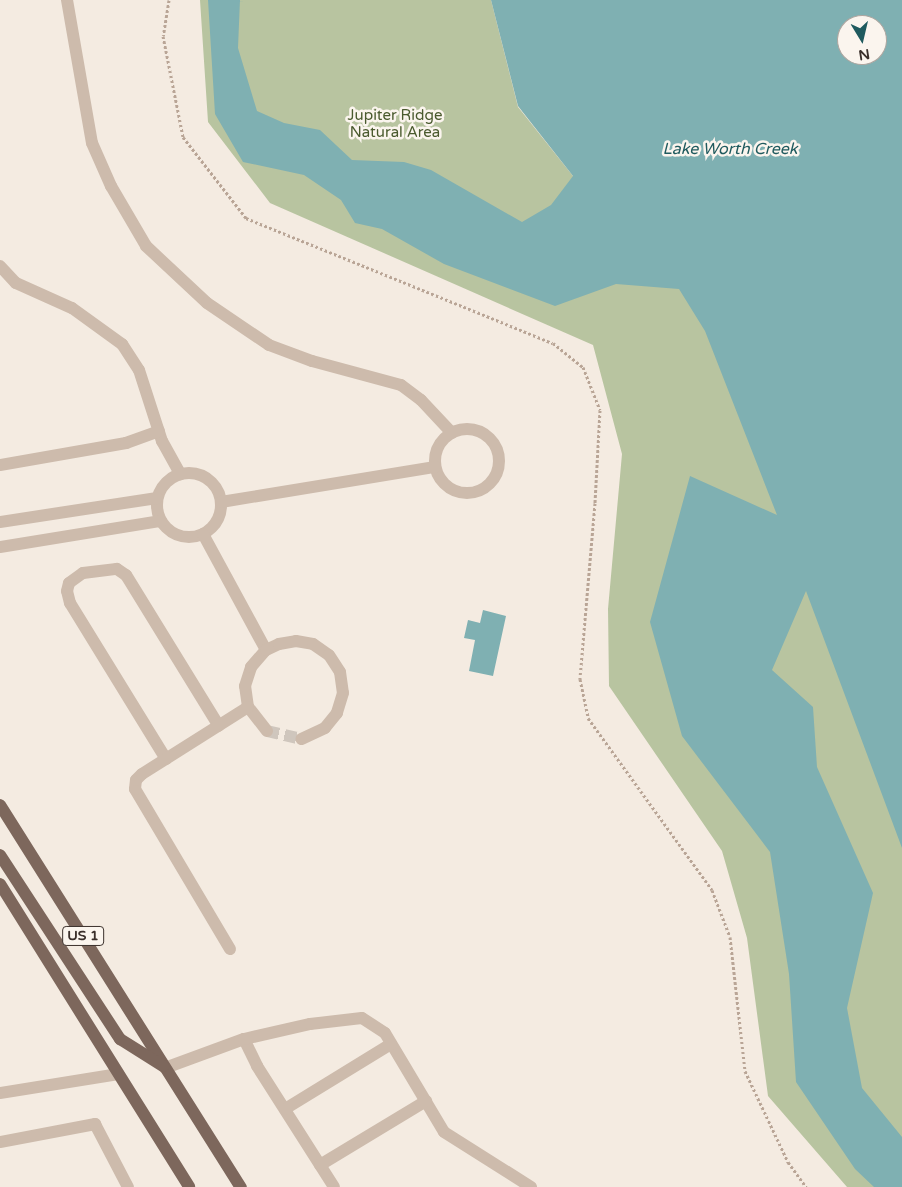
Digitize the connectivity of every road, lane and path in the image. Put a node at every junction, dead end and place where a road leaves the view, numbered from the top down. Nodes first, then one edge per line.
1 (67, 0) edge
2 (169, 0) edge
3 (0, 266) edge
4 (159, 430) junction
5 (452, 433) junction
6 (0, 465) edge
7 (435, 467) junction
8 (180, 474) junction
9 (157, 498) junction
10 (221, 502) junction
11 (0, 522) edge
12 (161, 522) junction
13 (203, 534) junction
14 (0, 547) edge
15 (266, 650) junction
16 (248, 707) junction
17 (219, 726) junction
18 (267, 731) tunnel mouth
19 (301, 739) tunnel mouth
20 (166, 759) junction
21 (0, 805) edge
22 (0, 856) edge
23 (0, 884) edge
24 (230, 949) dead end
25 (244, 1039) junction
26 (392, 1044) junction
27 (166, 1068) junction
28 (118, 1074) junction
29 (0, 1093) edge
30 (426, 1100) junction
31 (285, 1109) junction
32 (0, 1142) edge
33 (320, 1165) junction
34 (128, 1187) edge
35 (189, 1187) edge
36 (241, 1187) edge
37 (334, 1187) edge
38 (531, 1187) edge
39 (806, 1187) edge

1 - 5 street
2 - 39 path
3 - 4 street
4 - 6 street
4 - 8 street
5 - 7 street
5 - 7 street
7 - 10 street
8 - 9 street
8 - 10 street
9 - 11 street
9 - 12 street
10 - 13 street
12 - 13 street
12 - 14 street
13 - 15 street
15 - 16 street
15 - 19 street
16 - 17 street
16 - 18 street
17 - 20 street
17 - 20 street
20 - 24 street
21 - 27 main road, US 1
22 - 27 main road
23 - 28 main road, US 1
25 - 26 street
25 - 27 street
25 - 31 street
26 - 30 street
26 - 31 street
27 - 36 main road, US 1
28 - 29 street
28 - 35 main road, US 1
30 - 33 street
30 - 38 street
31 - 33 street
32 - 34 street
33 - 37 street

